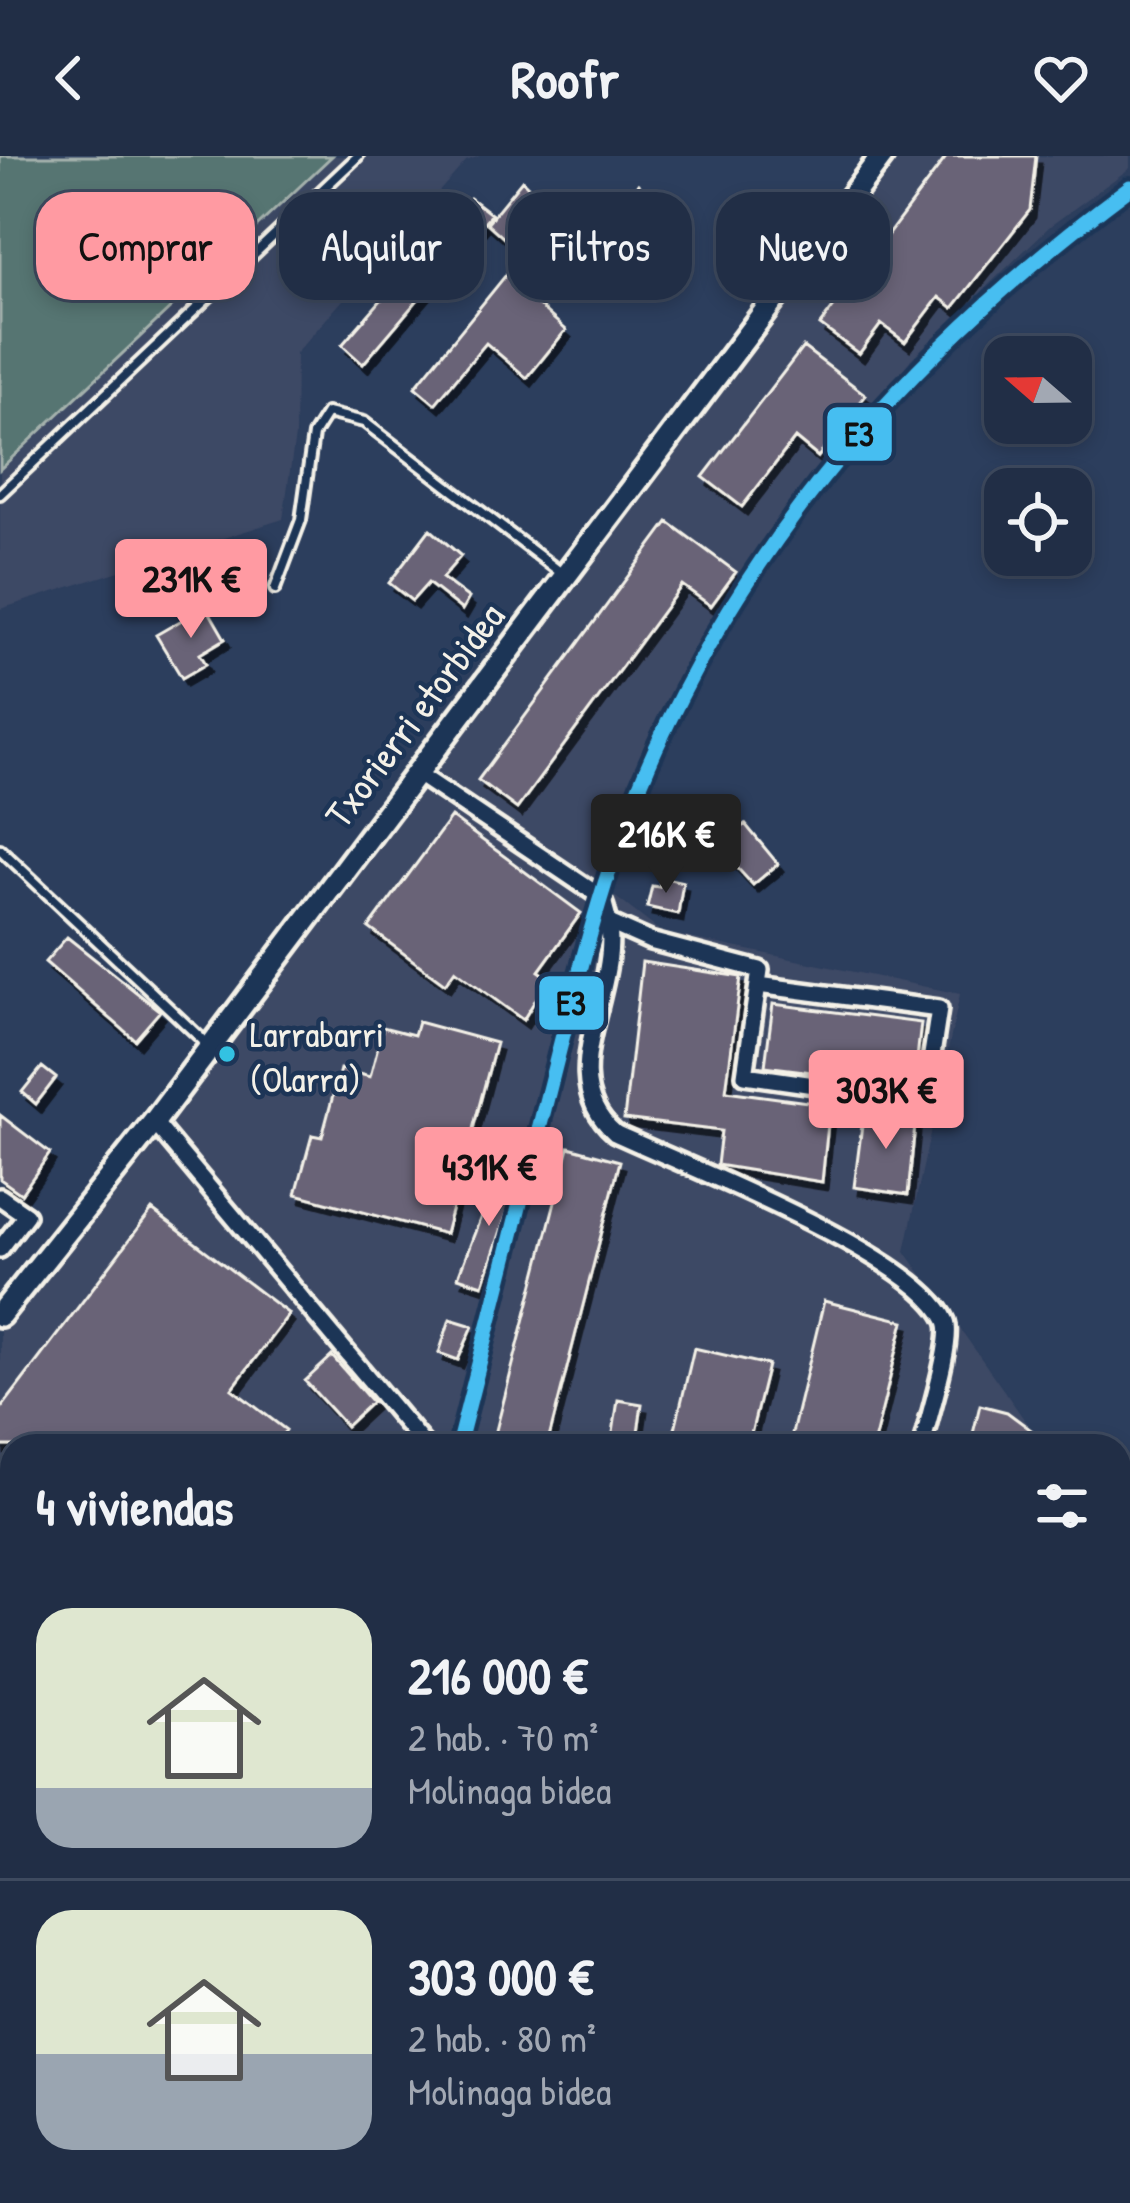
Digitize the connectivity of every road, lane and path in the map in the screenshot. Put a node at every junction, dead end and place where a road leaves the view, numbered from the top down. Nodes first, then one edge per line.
1 (358, 156) edge
2 (882, 156) edge
3 (0, 494) edge
4 (565, 576) junction
5 (275, 589) dead end
6 (415, 772) junction
7 (0, 849) edge
8 (614, 925) junction
9 (758, 985) junction
10 (210, 1047) junction
11 (154, 1122) junction
12 (0, 1196) edge
13 (0, 1249) edge
14 (0, 1315) edge
15 (415, 1434) edge
16 (925, 1434) edge

1 - 3 lane
2 - 4 street, Txorierri etorbidea
4 - 5 lane
4 - 6 street, Txorierri etorbidea
6 - 8 street
6 - 10 street, Txorierri etorbidea
7 - 10 lane
8 - 9 street
8 - 16 street
9 - 9 street
10 - 11 street, Txorierri etorbidea
11 - 14 street, Txorierri etorbidea
11 - 15 street
12 - 13 street

